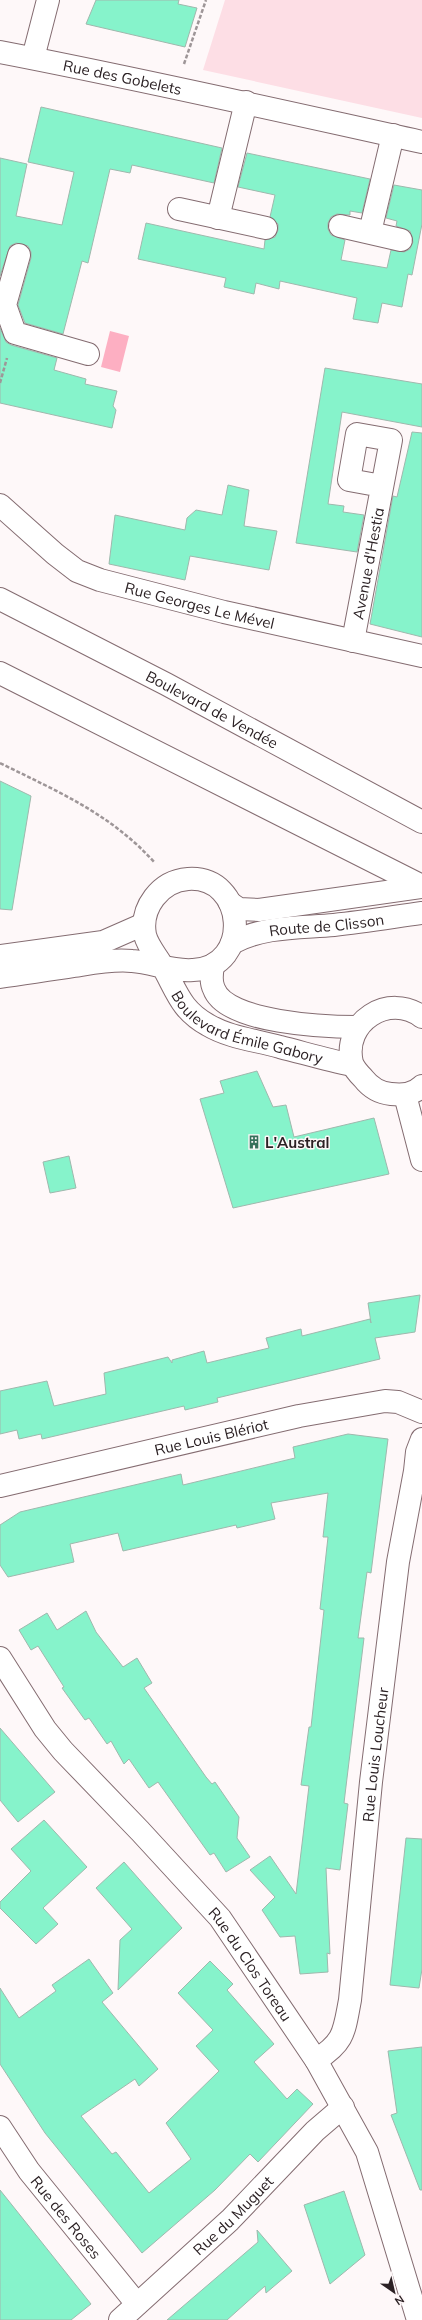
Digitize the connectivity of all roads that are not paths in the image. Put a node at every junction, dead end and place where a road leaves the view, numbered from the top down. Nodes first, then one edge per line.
1 (48, 0) edge
2 (0, 52) edge
3 (34, 58) junction
4 (246, 102) junction
5 (393, 135) junction
6 (422, 142) edge
7 (178, 209) dead end
8 (218, 218) junction
9 (340, 226) dead end
10 (266, 228) dead end
11 (370, 232) junction
12 (401, 240) dead end
13 (19, 255) dead end
14 (3, 304) edge
15 (88, 354) dead end
16 (382, 486) dead end
17 (0, 506) edge
18 (0, 599) edge
19 (353, 640) junction
20 (422, 656) edge
21 (0, 673) edge
22 (422, 822) edge
23 (422, 886) edge
24 (230, 903) junction
25 (422, 914) edge
26 (144, 924) junction
27 (232, 943) junction
28 (0, 956) edge
29 (213, 965) junction
30 (163, 967) junction
31 (0, 977) edge
32 (422, 1017) edge
33 (358, 1027) junction
34 (352, 1065) junction
35 (413, 1091) edge
36 (422, 1160) edge
37 (422, 1412) edge
38 (422, 1439) edge
39 (0, 1486) edge
40 (0, 1658) edge
41 (316, 2060) junction
42 (343, 2107) junction
43 (0, 2127) edge
44 (137, 2304) junction
45 (120, 2320) edge
46 (418, 2320) edge

1 - 3 street
2 - 3 street, Rue des Gobelets
3 - 4 street, Rue des Gobelets
4 - 5 street, Rue des Gobelets
4 - 8 street
5 - 6 street, Rue des Gobelets
5 - 11 street
7 - 8 street
8 - 10 street
9 - 11 street
11 - 12 street
13 - 14 street
14 - 15 street
16 - 19 street, Avenue d'Hestia
17 - 19 street, Rue Georges Le Mével
18 - 22 street, Boulevard de Vendée
19 - 20 street, Rue Georges Le Mével
21 - 23 street
23 - 24 street, Route de Clisson
24 - 26 street
24 - 27 street
25 - 27 street, Route de Clisson
26 - 28 street
26 - 30 street
27 - 29 street
29 - 30 street
29 - 33 street, Boulevard Émile Gabory
30 - 31 street
30 - 34 street, Boulevard Émile Gabory
32 - 33 street
33 - 34 street
34 - 35 street
35 - 36 street
37 - 39 street, Rue Louis Blériot
38 - 41 street, Rue Louis Loucheur
40 - 41 street, Rue du Clos Toreau
41 - 42 street, Rue du Clos Toreau
42 - 44 street, Rue du Muguet
42 - 46 street, Rue du Clos Toreau
43 - 44 street, Rue des Roses
44 - 45 street, Rue du Muguet

